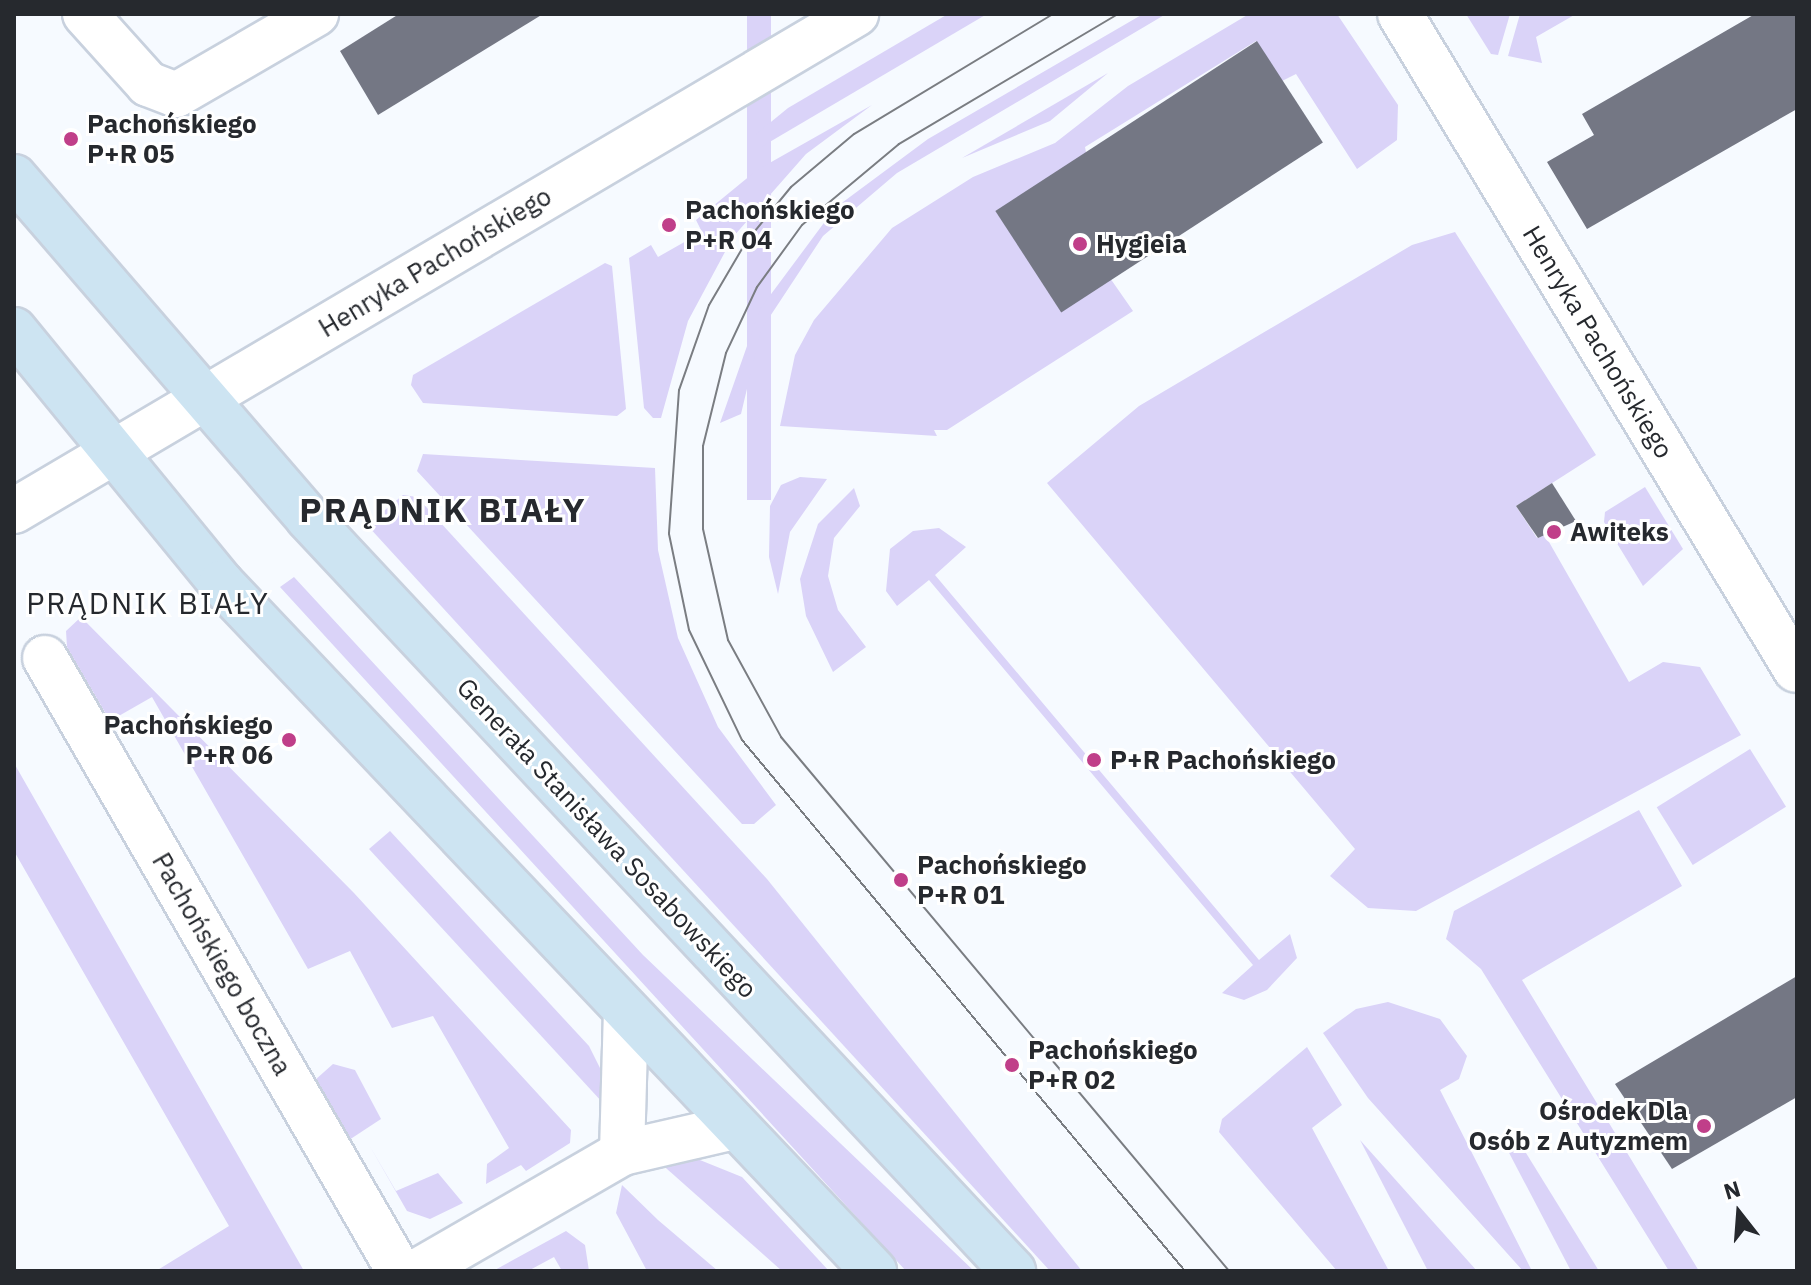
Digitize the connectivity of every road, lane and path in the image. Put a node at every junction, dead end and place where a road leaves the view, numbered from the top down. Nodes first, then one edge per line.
1 (85, 14) edge
2 (316, 14) edge
3 (856, 14) edge
4 (1400, 14) edge
5 (14, 177) edge
6 (14, 330) edge
7 (203, 401) junction
8 (112, 455) junction
9 (14, 511) edge
10 (45, 658) dead end
11 (1796, 670) edge
12 (626, 1012) junction
13 (735, 1127) junction
14 (622, 1153) junction
15 (399, 1271) edge
16 (418, 1271) edge
17 (874, 1271) edge
18 (1013, 1271) edge

1 - 2 street
3 - 7 street, Henryka Pachońskiego
4 - 11 street, Henryka Pachońskiego
5 - 7 main road, Generała Stanisława Sosabowskiego
6 - 8 main road
7 - 8 street, Henryka Pachońskiego
7 - 18 main road, Generała Stanisława Sosabowskiego
8 - 9 street, Henryka Pachońskiego
8 - 12 main road
10 - 15 street, Pachońskiego boczna
12 - 13 main road
12 - 14 street
13 - 14 street
13 - 17 main road
14 - 16 street

